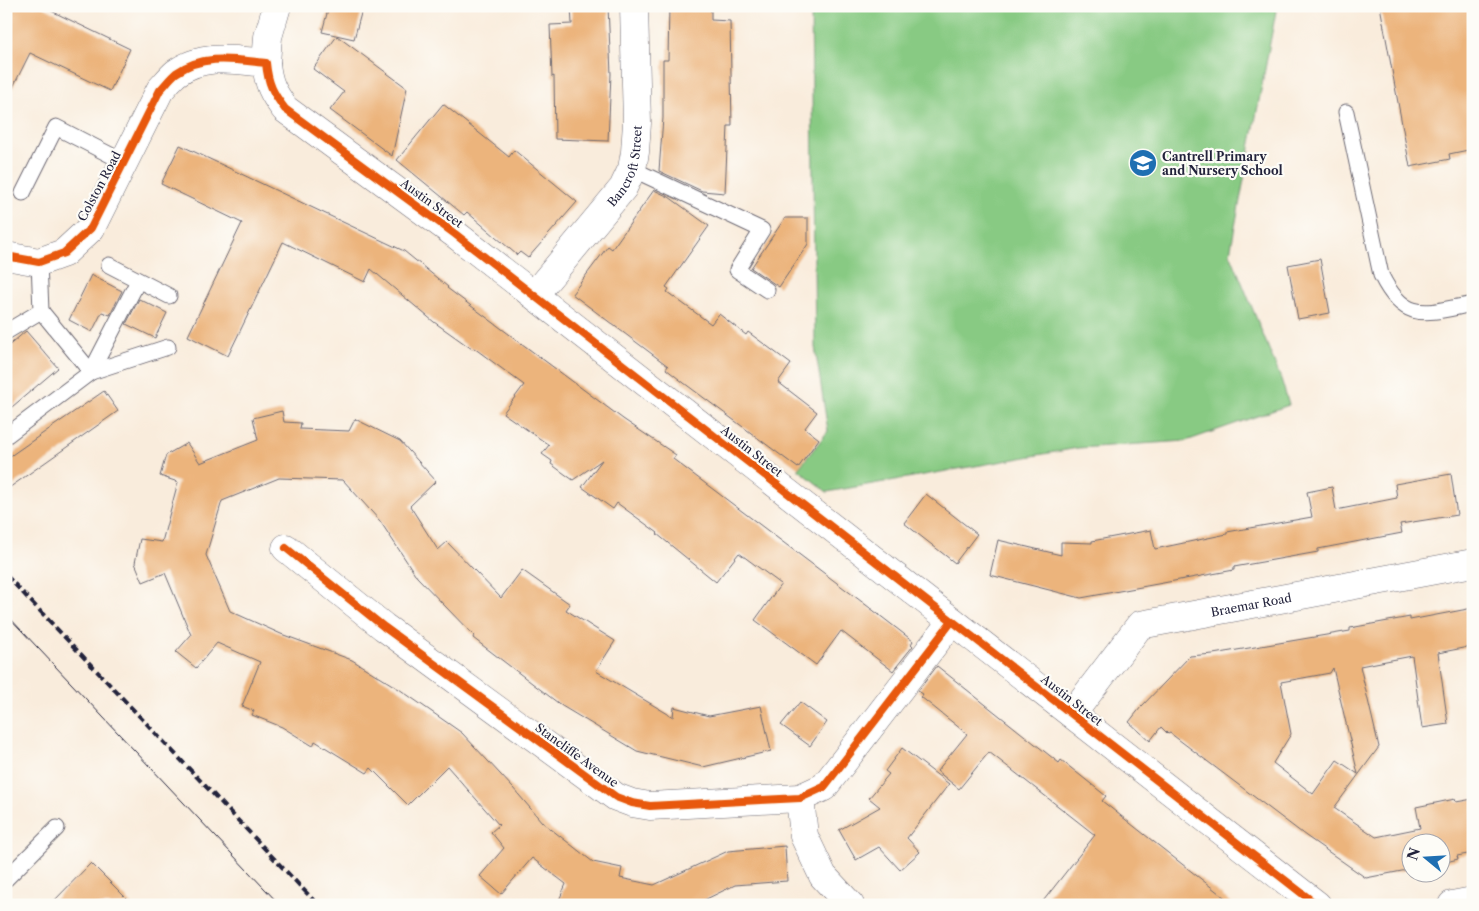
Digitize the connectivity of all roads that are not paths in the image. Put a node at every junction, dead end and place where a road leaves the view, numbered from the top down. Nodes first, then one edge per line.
1 (277, 6) edge
2 (634, 6) edge
3 (266, 63) junction
4 (1346, 112) dead end
5 (124, 162) junction
6 (632, 169) junction
7 (23, 193) dead end
8 (6, 256) edge
9 (39, 262) junction
10 (109, 266) dead end
11 (138, 280) junction
12 (767, 290) dead end
13 (534, 295) junction
14 (169, 296) dead end
15 (1473, 304) edge
16 (41, 311) junction
17 (6, 332) edge
18 (168, 347) dead end
19 (91, 372) junction
20 (6, 436) edge
21 (286, 548) dead end
22 (1473, 562) edge
23 (952, 621) junction
24 (1072, 714) junction
25 (800, 798) junction
26 (57, 828) dead end
27 (6, 879) edge
28 (1473, 901) edge
29 (850, 905) edge
30 (1317, 905) edge
31 (1452, 905) edge

1 - 3 street
2 - 6 street, Bancroft Street
3 - 5 street, Colston Road
3 - 13 street, Austin Street
4 - 15 lane
5 - 7 lane
5 - 9 street, Colston Road
6 - 12 lane
6 - 13 street, Bancroft Street
8 - 9 street
9 - 16 lane
10 - 11 lane
11 - 14 lane
11 - 19 lane
13 - 23 street, Austin Street
16 - 17 lane
16 - 19 lane
18 - 19 lane
19 - 20 lane
21 - 25 street, Stancliffe Avenue
22 - 24 street, Braemar Road
23 - 24 street, Austin Street
23 - 25 street, Stancliffe Avenue
24 - 30 street, Austin Street
25 - 29 street
26 - 27 lane
28 - 31 street

